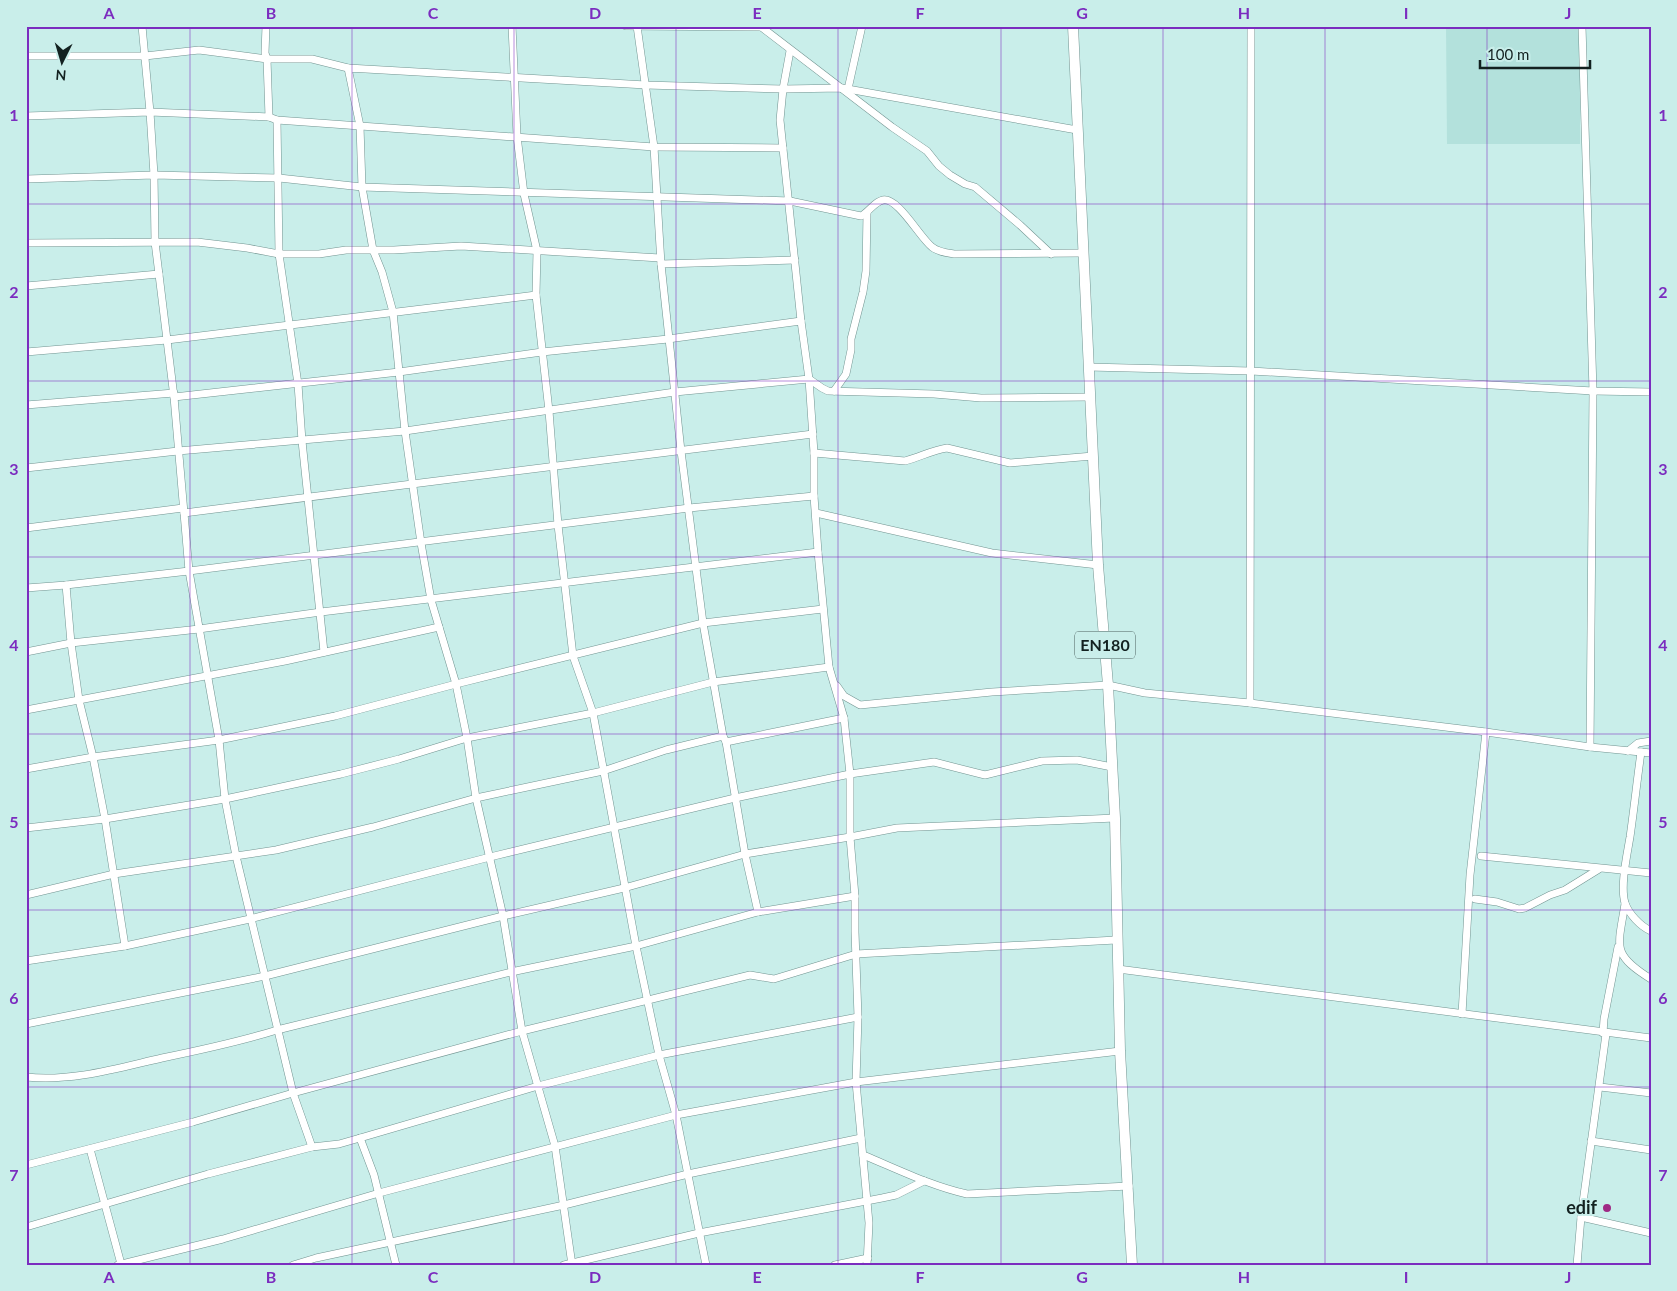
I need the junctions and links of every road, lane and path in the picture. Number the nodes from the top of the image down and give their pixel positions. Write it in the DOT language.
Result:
graph roads {
  1 [pos="142,26"];
  2 [pos="266,26"];
  3 [pos="512,26"];
  4 [pos="626,26"];
  5 [pos="862,26"];
  6 [pos="1073,26"];
  7 [pos="1251,26"];
  8 [pos="1582,26"];
  9 [pos="637,27"];
  10 [pos="760,27"];
  11 [pos="790,51"];
  12 [pos="26,56"];
  13 [pos="145,56"];
  14 [pos="267,59"];
  15 [pos="348,68"];
  16 [pos="515,79"];
  17 [pos="646,85"];
  18 [pos="783,89"];
  19 [pos="845,89"];
  20 [pos="150,112"];
  21 [pos="26,116"];
  22 [pos="269,117"];
  23 [pos="277,120"];
  24 [pos="360,126"];
  25 [pos="1077,130"];
  26 [pos="517,136"];
  27 [pos="654,147"];
  28 [pos="783,148"];
  29 [pos="154,175"];
  30 [pos="279,178"];
  31 [pos="26,179"];
  32 [pos="362,187"];
  33 [pos="524,194"];
  34 [pos="656,197"];
  35 [pos="790,201"];
  36 [pos="867,213"];
  37 [pos="154,242"];
  38 [pos="26,243"];
  39 [pos="373,250"];
  40 [pos="537,251"];
  41 [pos="280,254"];
  42 [pos="1051,254"];
  43 [pos="1083,254"];
  44 [pos="795,260"];
  45 [pos="661,261"];
  46 [pos="159,274"];
  47 [pos="26,286"];
  48 [pos="536,295"];
  49 [pos="393,312"];
  50 [pos="801,321"];
  51 [pos="289,326"];
  52 [pos="668,339"];
  53 [pos="167,340"];
  54 [pos="26,352"];
  55 [pos="542,352"];
  56 [pos="1088,366"];
  57 [pos="1251,371"];
  58 [pos="399,372"];
  59 [pos="809,379"];
  60 [pos="298,384"];
  61 [pos="834,391"];
  62 [pos="1593,391"];
  63 [pos="675,392"];
  64 [pos="1651,392"];
  65 [pos="174,395"];
  66 [pos="1090,397"];
  67 [pos="26,405"];
  68 [pos="549,410"];
  69 [pos="405,431"];
  70 [pos="813,434"];
  71 [pos="302,441"];
  72 [pos="178,451"];
  73 [pos="681,451"];
  74 [pos="814,453"];
  75 [pos="1093,456"];
  76 [pos="553,467"];
  77 [pos="26,468"];
  78 [pos="412,484"];
  79 [pos="814,496"];
  80 [pos="309,498"];
  81 [pos="689,508"];
  82 [pos="184,511"];
  83 [pos="816,513"];
  84 [pos="558,525"];
  85 [pos="26,528"];
  86 [pos="421,543"];
  87 [pos="818,552"];
  88 [pos="313,555"];
  89 [pos="1098,565"];
  90 [pos="697,567"];
  91 [pos="189,571"];
  92 [pos="565,583"];
  93 [pos="66,585"];
  94 [pos="26,588"];
  95 [pos="432,600"];
  96 [pos="824,609"];
  97 [pos="321,612"];
  98 [pos="703,623"];
  99 [pos="439,628"];
  100 [pos="199,629"];
  101 [pos="71,643"];
  102 [pos="26,652"];
  103 [pos="324,652"];
  104 [pos="573,656"];
  105 [pos="829,667"];
  106 [pos="207,675"];
  107 [pos="832,679"];
  108 [pos="713,682"];
  109 [pos="456,684"];
  110 [pos="1108,685"];
  111 [pos="79,700"];
  112 [pos="1250,703"];
  113 [pos="26,710"];
  114 [pos="593,712"];
  115 [pos="844,718"];
  116 [pos="1486,732"];
  117 [pos="467,738"];
  118 [pos="725,739"];
  119 [pos="220,740"];
  120 [pos="1651,741"];
  121 [pos="1590,747"];
  122 [pos="1628,751"];
  123 [pos="1641,752"];
  124 [pos="1651,753"];
  125 [pos="93,758"];
  126 [pos="1112,767"];
  127 [pos="26,769"];
  128 [pos="603,772"];
  129 [pos="850,774"];
  130 [pos="476,798"];
  131 [pos="736,798"];
  132 [pos="225,799"];
  133 [pos="1115,818"];
  134 [pos="105,819"];
  135 [pos="26,828"];
  136 [pos="615,828"];
  137 [pos="850,837"];
  138 [pos="745,854"];
  139 [pos="236,856"];
  140 [pos="1481,856"];
  141 [pos="490,857"];
  142 [pos="1599,869"];
  143 [pos="1625,871"];
  144 [pos="1651,873"];
  145 [pos="114,874"];
  146 [pos="624,888"];
  147 [pos="26,895"];
  148 [pos="855,896"];
  149 [pos="1475,898"];
  150 [pos="1625,904"];
  151 [pos="758,912"];
  152 [pos="502,916"];
  153 [pos="250,919"];
  154 [pos="1651,931"];
  155 [pos="1116,940"];
  156 [pos="1619,944"];
  157 [pos="125,946"];
  158 [pos="636,946"];
  159 [pos="856,954"];
  160 [pos="26,961"];
  161 [pos="1118,969"];
  162 [pos="511,972"];
  163 [pos="265,976"];
  164 [pos="1651,979"];
  165 [pos="649,1001"];
  166 [pos="1462,1014"];
  167 [pos="858,1017"];
  168 [pos="26,1024"];
  169 [pos="277,1030"];
  170 [pos="522,1031"];
  171 [pos="1605,1033"];
  172 [pos="1651,1038"];
  173 [pos="1120,1051"];
  174 [pos="660,1055"];
  175 [pos="26,1077"];
  176 [pos="856,1082"];
  177 [pos="538,1086"];
  178 [pos="1600,1087"];
  179 [pos="293,1093"];
  180 [pos="1651,1093"];
  181 [pos="676,1115"];
  182 [pos="360,1138"];
  183 [pos="861,1138"];
  184 [pos="1592,1141"];
  185 [pos="555,1146"];
  186 [pos="312,1147"];
  187 [pos="90,1149"];
  188 [pos="1651,1150"];
  189 [pos="863,1155"];
  190 [pos="26,1165"];
  191 [pos="688,1174"];
  192 [pos="924,1181"];
  193 [pos="1129,1186"];
  194 [pos="379,1193"];
  195 [pos="867,1201"];
  196 [pos="105,1205"];
  197 [pos="564,1205"];
  198 [pos="1581,1217"];
  199 [pos="26,1227"];
  200 [pos="700,1233"];
  201 [pos="1651,1233"];
  202 [pos="390,1243"];
  203 [pos="868,1262"];
  204 [pos="122,1264"];
  205 [pos="569,1264"];
  206 [pos="294,1265"];
  207 [pos="396,1265"];
  208 [pos="706,1265"];
  209 [pos="835,1265"];
  210 [pos="1132,1265"];
  211 [pos="1577,1265"];
  1 -- 13 [label="street"];
  2 -- 14 [label="street"];
  3 -- 16 [label="street"];
  4 -- 9 [label="street"];
  5 -- 19 [label="street"];
  6 -- 25 [label="main road, EN180"];
  7 -- 57 [label="street"];
  8 -- 62 [label="street"];
  9 -- 10 [label="street"];
  9 -- 17 [label="street"];
  10 -- 11 [label="street"];
  11 -- 18 [label="street"];
  11 -- 19 [label="street"];
  12 -- 13 [label="street"];
  13 -- 14 [label="street"];
  13 -- 20 [label="street"];
  14 -- 15 [label="street"];
  14 -- 22 [label="street"];
  15 -- 16 [label="street"];
  15 -- 24 [label="street"];
  16 -- 17 [label="street"];
  16 -- 26 [label="street"];
  17 -- 18 [label="street"];
  17 -- 27 [label="street"];
  18 -- 19 [label="street"];
  18 -- 28 [label="street"];
  19 -- 25 [label="street"];
  19 -- 42 [label="street"];
  20 -- 21 [label="street"];
  20 -- 22 [label="street"];
  20 -- 29 [label="street"];
  22 -- 23 [label="street"];
  23 -- 24 [label="street"];
  23 -- 30 [label="street"];
  24 -- 26 [label="street"];
  24 -- 32 [label="street"];
  25 -- 43 [label="main road, EN180"];
  26 -- 27 [label="street"];
  26 -- 33 [label="street"];
  27 -- 28 [label="street"];
  27 -- 34 [label="street"];
  28 -- 35 [label="street"];
  29 -- 30 [label="street"];
  29 -- 31 [label="street"];
  29 -- 37 [label="street"];
  30 -- 32 [label="street"];
  30 -- 41 [label="street"];
  32 -- 33 [label="street"];
  32 -- 39 [label="street"];
  33 -- 34 [label="street"];
  33 -- 40 [label="street"];
  34 -- 35 [label="street"];
  34 -- 45 [label="street"];
  35 -- 36 [label="street"];
  35 -- 44 [label="street"];
  36 -- 42 [label="street"];
  36 -- 61 [label="street"];
  37 -- 38 [label="street"];
  37 -- 41 [label="street"];
  37 -- 46 [label="street"];
  39 -- 40 [label="street"];
  39 -- 41 [label="street"];
  39 -- 49 [label="street"];
  40 -- 45 [label="street"];
  40 -- 48 [label="street"];
  41 -- 51 [label="street"];
  42 -- 43 [label="street"];
  43 -- 56 [label="main road, EN180"];
  44 -- 45 [label="street"];
  44 -- 50 [label="street"];
  45 -- 52 [label="street"];
  46 -- 47 [label="street"];
  46 -- 53 [label="street"];
  48 -- 49 [label="street"];
  48 -- 55 [label="street"];
  49 -- 51 [label="street"];
  49 -- 58 [label="street"];
  50 -- 52 [label="street"];
  50 -- 59 [label="street"];
  51 -- 53 [label="street"];
  51 -- 60 [label="street"];
  52 -- 55 [label="street"];
  52 -- 63 [label="street"];
  53 -- 54 [label="street"];
  53 -- 65 [label="street"];
  55 -- 58 [label="street"];
  55 -- 68 [label="street"];
  56 -- 57 [label="street"];
  56 -- 66 [label="main road, EN180"];
  57 -- 62 [label="street"];
  57 -- 112 [label="street"];
  58 -- 60 [label="street"];
  58 -- 69 [label="street"];
  59 -- 61 [label="street"];
  59 -- 63 [label="street"];
  59 -- 70 [label="street"];
  60 -- 65 [label="street"];
  60 -- 71 [label="street"];
  61 -- 66 [label="street"];
  62 -- 64 [label="street"];
  62 -- 121 [label="street"];
  63 -- 68 [label="street"];
  63 -- 73 [label="street"];
  65 -- 67 [label="street"];
  65 -- 72 [label="street"];
  66 -- 75 [label="main road, EN180"];
  68 -- 69 [label="street"];
  68 -- 76 [label="street"];
  69 -- 71 [label="street"];
  69 -- 78 [label="street"];
  70 -- 73 [label="street"];
  70 -- 74 [label="street"];
  71 -- 72 [label="street"];
  71 -- 80 [label="street"];
  72 -- 77 [label="street"];
  72 -- 82 [label="street"];
  73 -- 76 [label="street"];
  73 -- 81 [label="street"];
  74 -- 75 [label="street"];
  74 -- 79 [label="street"];
  75 -- 89 [label="main road, EN180"];
  76 -- 78 [label="street"];
  76 -- 84 [label="street"];
  78 -- 80 [label="street"];
  78 -- 86 [label="street"];
  79 -- 81 [label="street"];
  79 -- 83 [label="street"];
  80 -- 82 [label="street"];
  80 -- 88 [label="street"];
  81 -- 84 [label="street"];
  81 -- 90 [label="street"];
  82 -- 85 [label="street"];
  82 -- 91 [label="street"];
  83 -- 87 [label="street"];
  83 -- 89 [label="street"];
  84 -- 86 [label="street"];
  84 -- 92 [label="street"];
  86 -- 88 [label="street"];
  86 -- 95 [label="street"];
  87 -- 90 [label="street"];
  87 -- 96 [label="street"];
  88 -- 91 [label="street"];
  88 -- 97 [label="street"];
  89 -- 110 [label="main road, EN180"];
  90 -- 92 [label="street"];
  90 -- 98 [label="street"];
  91 -- 93 [label="street"];
  91 -- 100 [label="street"];
  92 -- 95 [label="street"];
  92 -- 104 [label="street"];
  93 -- 94 [label="street"];
  93 -- 101 [label="street"];
  95 -- 97 [label="street"];
  95 -- 99 [label="street"];
  96 -- 98 [label="street"];
  96 -- 105 [label="street"];
  97 -- 100 [label="street"];
  97 -- 103 [label="street"];
  98 -- 104 [label="street"];
  98 -- 108 [label="street"];
  99 -- 103 [label="street"];
  99 -- 109 [label="street"];
  100 -- 101 [label="street"];
  100 -- 106 [label="street"];
  101 -- 102 [label="street"];
  101 -- 111 [label="street"];
  103 -- 106 [label="street"];
  104 -- 109 [label="street"];
  104 -- 114 [label="street"];
  105 -- 107 [label="street"];
  105 -- 108 [label="street"];
  106 -- 111 [label="street"];
  106 -- 119 [label="street"];
  107 -- 110 [label="street"];
  107 -- 115 [label="street"];
  108 -- 114 [label="street"];
  108 -- 118 [label="street"];
  109 -- 117 [label="street"];
  109 -- 119 [label="street"];
  110 -- 112 [label="street"];
  110 -- 126 [label="main road, EN180"];
  111 -- 113 [label="street"];
  111 -- 125 [label="street"];
  112 -- 116 [label="street"];
  114 -- 117 [label="street"];
  114 -- 128 [label="street"];
  115 -- 118 [label="street"];
  115 -- 129 [label="street"];
  116 -- 121 [label="street"];
  116 -- 166 [label="street"];
  117 -- 130 [label="street"];
  117 -- 132 [label="street"];
  118 -- 128 [label="street"];
  118 -- 131 [label="street"];
  119 -- 125 [label="street"];
  119 -- 132 [label="street"];
  120 -- 122 [label="street"];
  121 -- 122 [label="street"];
  122 -- 123 [label="street"];
  123 -- 124 [label="street"];
  123 -- 143 [label="street"];
  125 -- 127 [label="street"];
  125 -- 134 [label="street"];
  126 -- 129 [label="street"];
  126 -- 133 [label="main road, EN180"];
  128 -- 130 [label="street"];
  128 -- 136 [label="street"];
  129 -- 131 [label="street"];
  129 -- 137 [label="street"];
  130 -- 139 [label="street"];
  130 -- 141 [label="street"];
  131 -- 136 [label="street"];
  131 -- 138 [label="street"];
  132 -- 134 [label="street"];
  132 -- 139 [label="street"];
  133 -- 137 [label="street"];
  133 -- 155 [label="main road, EN180"];
  134 -- 135 [label="street"];
  134 -- 145 [label="street"];
  136 -- 141 [label="street"];
  136 -- 146 [label="street"];
  137 -- 138 [label="street"];
  137 -- 148 [label="street"];
  138 -- 146 [label="street"];
  138 -- 151 [label="street"];
  139 -- 145 [label="street"];
  139 -- 153 [label="street"];
  140 -- 142 [label="street"];
  141 -- 152 [label="street"];
  141 -- 153 [label="street"];
  142 -- 143 [label="street"];
  142 -- 149 [label="street"];
  143 -- 144 [label="street"];
  143 -- 150 [label="street"];
  145 -- 147 [label="street"];
  145 -- 157 [label="street"];
  146 -- 152 [label="street"];
  146 -- 158 [label="street"];
  148 -- 151 [label="street"];
  148 -- 159 [label="street"];
  150 -- 154 [label="street"];
  150 -- 156 [label="street"];
  151 -- 158 [label="street"];
  152 -- 162 [label="street"];
  152 -- 163 [label="street"];
  153 -- 157 [label="street"];
  153 -- 163 [label="street"];
  155 -- 159 [label="street"];
  155 -- 161 [label="main road, EN180"];
  156 -- 164 [label="street"];
  156 -- 171 [label="street"];
  157 -- 160 [label="street"];
  158 -- 162 [label="street"];
  158 -- 165 [label="street"];
  159 -- 165 [label="street"];
  159 -- 167 [label="street"];
  161 -- 166 [label="street"];
  161 -- 173 [label="main road, EN180"];
  162 -- 169 [label="street"];
  162 -- 170 [label="street"];
  163 -- 168 [label="street"];
  163 -- 169 [label="street"];
  165 -- 170 [label="street"];
  165 -- 174 [label="street"];
  166 -- 171 [label="street"];
  167 -- 174 [label="street"];
  167 -- 176 [label="street"];
  169 -- 175 [label="street"];
  169 -- 179 [label="street"];
  170 -- 177 [label="street"];
  170 -- 179 [label="street"];
  171 -- 172 [label="street"];
  171 -- 178 [label="street"];
  173 -- 176 [label="street"];
  173 -- 193 [label="main road, EN180"];
  174 -- 177 [label="street"];
  174 -- 181 [label="street"];
  176 -- 181 [label="street"];
  176 -- 183 [label="street"];
  177 -- 182 [label="street"];
  177 -- 185 [label="street"];
  178 -- 180 [label="street"];
  178 -- 184 [label="street"];
  179 -- 186 [label="street"];
  179 -- 187 [label="street"];
  181 -- 185 [label="street"];
  181 -- 191 [label="street"];
  182 -- 186 [label="street"];
  182 -- 194 [label="street"];
  183 -- 189 [label="street"];
  183 -- 191 [label="street"];
  184 -- 188 [label="street"];
  184 -- 198 [label="street"];
  185 -- 194 [label="street"];
  185 -- 197 [label="street"];
  186 -- 196 [label="street"];
  187 -- 190 [label="street"];
  187 -- 196 [label="street"];
  189 -- 192 [label="street"];
  189 -- 195 [label="street"];
  191 -- 197 [label="street"];
  191 -- 200 [label="street"];
  192 -- 193 [label="street"];
  192 -- 195 [label="street"];
  193 -- 210 [label="main road, EN180"];
  194 -- 202 [label="street"];
  194 -- 204 [label="street"];
  195 -- 200 [label="street"];
  195 -- 203 [label="street"];
  196 -- 199 [label="street"];
  196 -- 204 [label="street"];
  197 -- 202 [label="street"];
  197 -- 205 [label="street"];
  198 -- 201 [label="street"];
  198 -- 211 [label="street"];
  200 -- 205 [label="street"];
  200 -- 208 [label="street"];
  202 -- 206 [label="street"];
  202 -- 207 [label="street"];
  203 -- 209 [label="street"];
}
